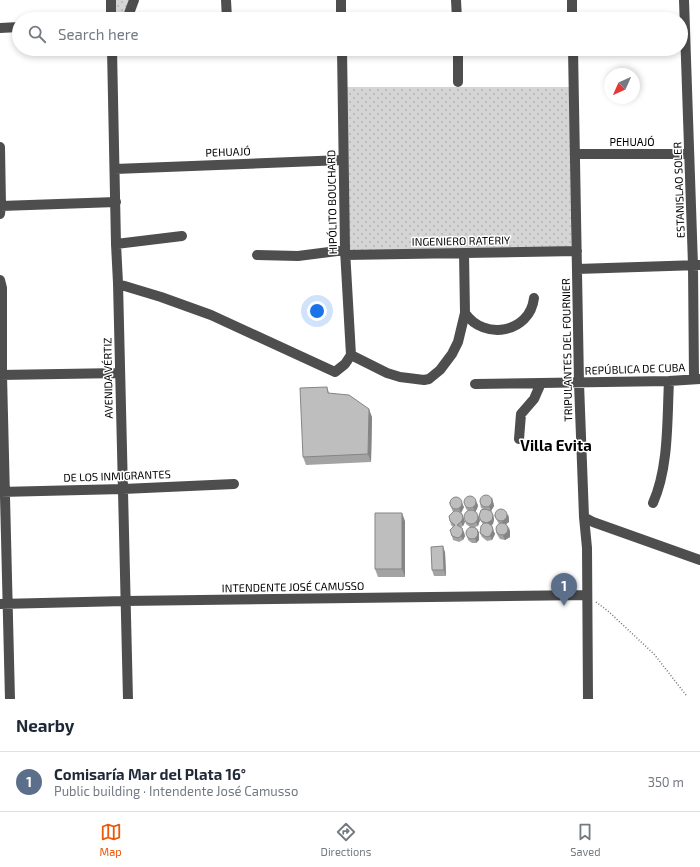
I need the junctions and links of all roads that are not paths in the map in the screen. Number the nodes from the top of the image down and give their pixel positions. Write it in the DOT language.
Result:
graph roads {
  1 [pos="111,0"];
  2 [pos="134,0"];
  3 [pos="226,0"];
  4 [pos="341,0"];
  5 [pos="456,0"];
  6 [pos="572,0"];
  7 [pos="684,0"];
  8 [pos="111,12"];
  9 [pos="130,12"];
  10 [pos="227,12"];
  11 [pos="341,12"];
  12 [pos="457,12"];
  13 [pos="572,12"];
  14 [pos="684,12"];
  15 [pos="12,27"];
  16 [pos="0,28"];
  17 [pos="113,56"];
  18 [pos="342,56"];
  19 [pos="458,56"];
  20 [pos="573,56"];
  21 [pos="685,56"];
  22 [pos="458,82"];
  23 [pos="0,147"];
  24 [pos="575,154"];
  25 [pos="690,154"];
  26 [pos="343,160"];
  27 [pos="114,169"];
  28 [pos="116,202"];
  29 [pos="1,210"];
  30 [pos="182,236"];
  31 [pos="116,244"];
  32 [pos="345,252"];
  33 [pos="577,252"];
  34 [pos="464,253"];
  35 [pos="257,254"];
  36 [pos="697,265"];
  37 [pos="577,269"];
  38 [pos="0,280"];
  39 [pos="118,284"];
  40 [pos="534,298"];
  41 [pos="465,313"];
  42 [pos="351,355"];
  43 [pos="120,373"];
  44 [pos="1,375"];
  45 [pos="697,379"];
  46 [pos="669,381"];
  47 [pos="579,383"];
  48 [pos="475,384"];
  49 [pos="541,384"];
  50 [pos="519,440"];
  51 [pos="234,484"];
  52 [pos="123,489"];
  53 [pos="3,492"];
  54 [pos="653,503"];
  55 [pos="584,517"];
  56 [pos="700,560"];
  57 [pos="586,595"];
  58 [pos="125,601"];
  59 [pos="4,604"];
  60 [pos="10,699"];
  61 [pos="128,699"];
  62 [pos="588,699"];
  1 -- 8 [label="street"];
  2 -- 9 [label="street"];
  3 -- 10 [label="street"];
  4 -- 11 [label="street"];
  5 -- 12 [label="street"];
  6 -- 13 [label="street"];
  7 -- 14 [label="street, ESTANISLAO SOLER"];
  15 -- 16 [label="street"];
  17 -- 27 [label="street, AVENIDA VÉRTIZ"];
  18 -- 26 [label="street, HIPÓLITO BOUCHARD"];
  19 -- 22 [label="street"];
  20 -- 24 [label="street, TRIPULANTES DEL FOURNIER"];
  21 -- 25 [label="street, ESTANISLAO SOLER"];
  23 -- 29 [label="street"];
  24 -- 25 [label="street, PEHUAJÓ"];
  24 -- 33 [label="street, TRIPULANTES DEL FOURNIER"];
  25 -- 36 [label="street, ESTANISLAO SOLER"];
  26 -- 27 [label="street, PEHUAJÓ"];
  26 -- 32 [label="street, HIPÓLITO BOUCHARD"];
  27 -- 28 [label="street, AVENIDA VÉRTIZ"];
  28 -- 29 [label="street"];
  28 -- 31 [label="street, AVENIDA VÉRTIZ"];
  30 -- 31 [label="street"];
  31 -- 39 [label="street, AVENIDA VÉRTIZ"];
  32 -- 34 [label="street, INGENIERO RATERIY"];
  32 -- 35 [label="street, INGENIERO RATERIY"];
  32 -- 42 [label="street, HIPÓLITO BOUCHARD"];
  33 -- 34 [label="street, INGENIERO RATERIY"];
  33 -- 37 [label="street, TRIPULANTES DEL FOURNIER"];
  34 -- 41 [label="street"];
  36 -- 37 [label="street"];
  36 -- 45 [label="street, ESTANISLAO SOLER"];
  37 -- 47 [label="street, TRIPULANTES DEL FOURNIER"];
  38 -- 44 [label="street"];
  39 -- 42 [label="street"];
  39 -- 43 [label="street, AVENIDA VÉRTIZ"];
  40 -- 41 [label="street"];
  41 -- 42 [label="street"];
  43 -- 44 [label="street"];
  43 -- 52 [label="street, AVENIDA VÉRTIZ"];
  44 -- 53 [label="street"];
  45 -- 46 [label="street, REPÚBLICA DE CUBA"];
  46 -- 47 [label="street, REPÚBLICA DE CUBA"];
  46 -- 54 [label="street"];
  47 -- 49 [label="street, REPÚBLICA DE CUBA"];
  47 -- 55 [label="street, TRIPULANTES DEL FOURNIER"];
  48 -- 49 [label="street, REPÚBLICA DE CUBA"];
  49 -- 50 [label="street"];
  51 -- 52 [label="street, DE LOS INMIGRANTES"];
  52 -- 53 [label="street, DE LOS INMIGRANTES"];
  52 -- 58 [label="street, AVENIDA VÉRTIZ"];
  53 -- 59 [label="street"];
  55 -- 56 [label="street"];
  55 -- 57 [label="street, TRIPULANTES DEL FOURNIER"];
  57 -- 58 [label="street, INTENDENTE JOSÉ CAMUSSO"];
  57 -- 62 [label="street, TRIPULANTES DEL FOURNIER"];
  58 -- 59 [label="street, INTENDENTE JOSÉ CAMUSSO"];
  58 -- 61 [label="street, AVENIDA VÉRTIZ"];
  59 -- 60 [label="street"];
}
